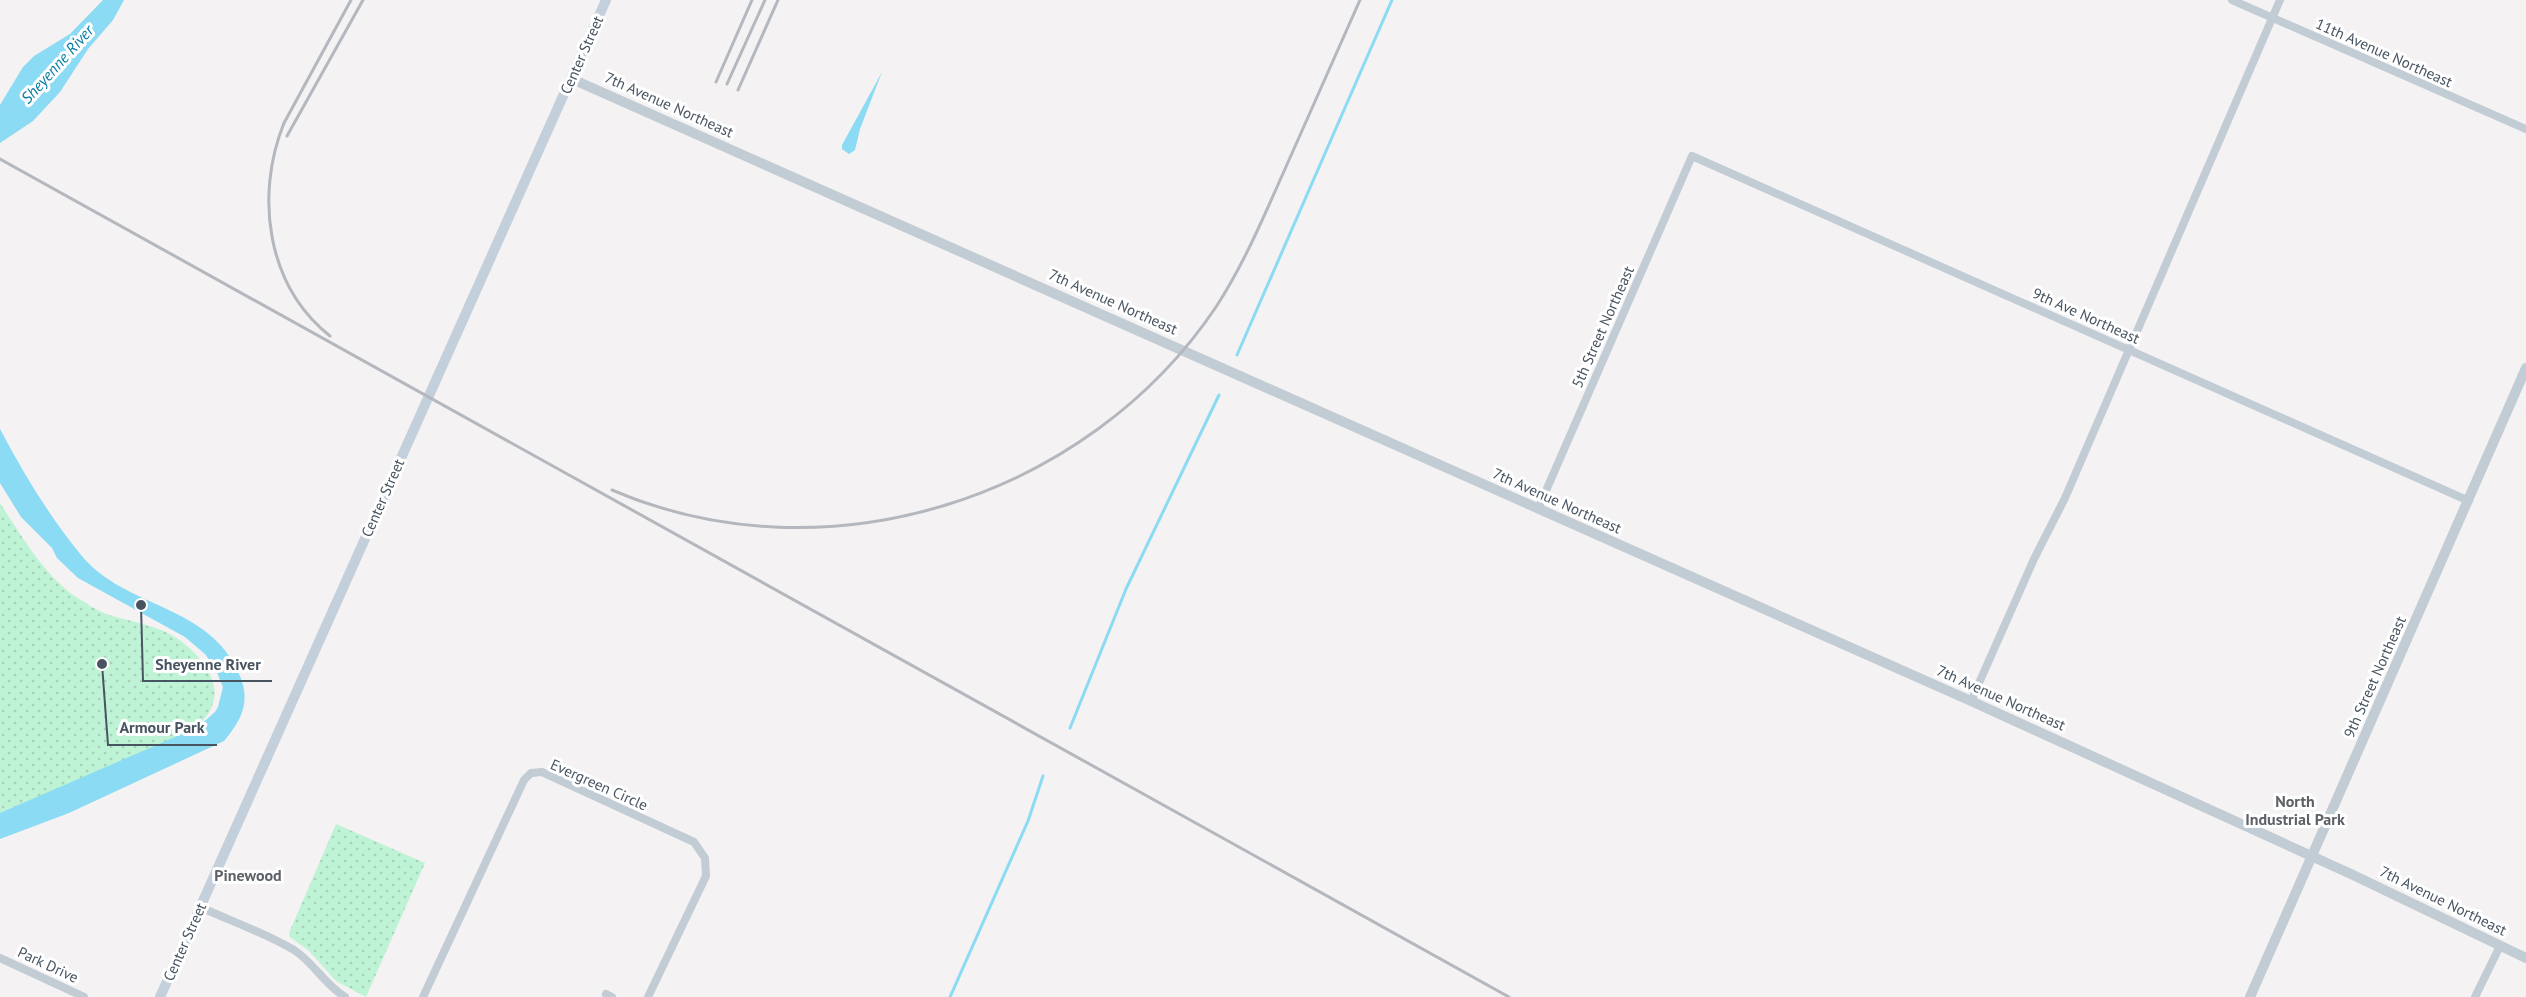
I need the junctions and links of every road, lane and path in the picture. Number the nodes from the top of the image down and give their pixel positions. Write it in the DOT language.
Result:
graph roads {
  1 [pos="606,0"];
  2 [pos="2232,0"];
  3 [pos="2280,0"];
  4 [pos="2272,19"];
  5 [pos="572,79"];
  6 [pos="2526,129"];
  7 [pos="1692,156"];
  8 [pos="2128,350"];
  9 [pos="2526,369"];
  10 [pos="2469,501"];
  11 [pos="1538,509"];
  12 [pos="1971,701"];
  13 [pos="2313,856"];
  14 [pos="200,908"];
  15 [pos="2500,946"];
  16 [pos="0,958"];
  17 [pos="2526,958"];
  18 [pos="84,997"];
  19 [pos="160,997"];
  20 [pos="345,997"];
  21 [pos="423,997"];
  22 [pos="648,997"];
  23 [pos="2250,997"];
  24 [pos="2475,997"];
  1 -- 5 [label="main road, Center Street"];
  2 -- 4 [label="street, 11th Avenue Northeast"];
  3 -- 4 [label="street"];
  4 -- 6 [label="street, 11th Avenue Northeast"];
  4 -- 8 [label="street"];
  5 -- 11 [label="street, 7th Avenue Northeast"];
  5 -- 14 [label="main road, Center Street"];
  7 -- 8 [label="street, 9th Ave Northeast"];
  7 -- 11 [label="street, 5th Street Northeast"];
  8 -- 10 [label="street, 9th Ave Northeast"];
  8 -- 12 [label="street"];
  9 -- 10 [label="street, 9th Street Northeast"];
  10 -- 13 [label="street, 9th Street Northeast"];
  11 -- 12 [label="street, 7th Avenue Northeast"];
  12 -- 13 [label="street, 7th Avenue Northeast"];
  13 -- 15 [label="street, 7th Avenue Northeast"];
  13 -- 23 [label="street, 9th Street Northeast"];
  14 -- 19 [label="main road, Center Street"];
  14 -- 20 [label="street"];
  15 -- 17 [label="street, 7th Avenue Northeast"];
  15 -- 24 [label="street"];
  16 -- 18 [label="street, Park Drive"];
  21 -- 22 [label="street, Evergreen Circle"];
}
